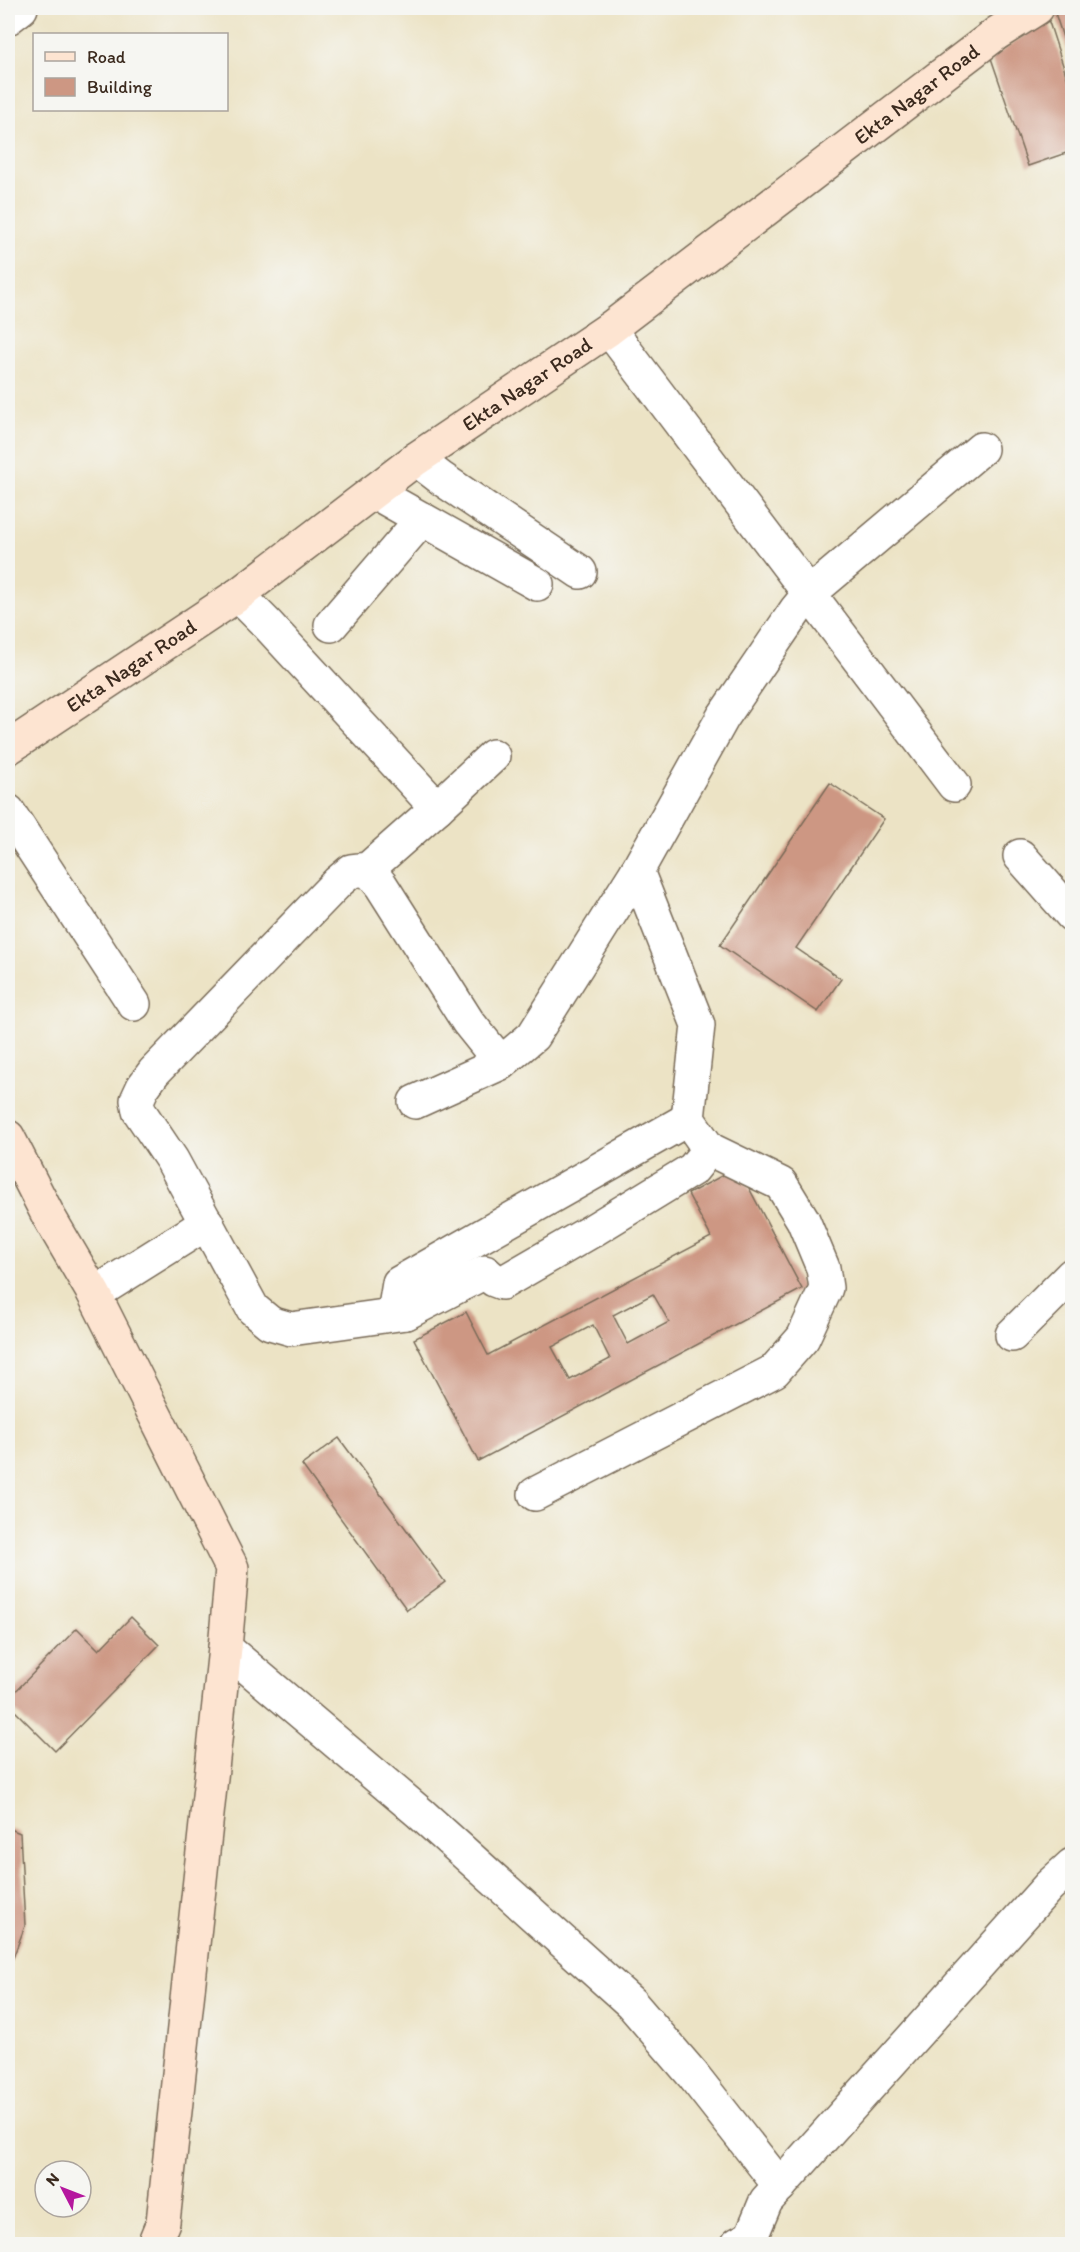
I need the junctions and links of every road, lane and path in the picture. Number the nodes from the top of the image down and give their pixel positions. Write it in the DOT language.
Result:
graph roads {
  1 [pos="21,8"];
  2 [pos="1038,8"];
  3 [pos="8,18"];
  4 [pos="609,329"];
  5 [pos="981,449"];
  6 [pos="416,459"];
  7 [pos="374,492"];
  8 [pos="422,519"];
  9 [pos="580,572"];
  10 [pos="537,584"];
  11 [pos="810,593"];
  12 [pos="238,595"];
  13 [pos="330,625"];
  14 [pos="8,748"];
  15 [pos="493,756"];
  16 [pos="954,786"];
  17 [pos="437,808"];
  18 [pos="8,810"];
  19 [pos="1020,856"];
  20 [pos="368,869"];
  21 [pos="637,871"];
  22 [pos="1072,915"];
  23 [pos="134,1004"];
  24 [pos="501,1064"];
  25 [pos="416,1102"];
  26 [pos="688,1119"];
  27 [pos="8,1137"];
  28 [pos="709,1149"];
  29 [pos="207,1223"];
  30 [pos="1072,1275"];
  31 [pos="94,1294"];
  32 [pos="406,1313"];
  33 [pos="1012,1335"];
  34 [pos="535,1494"];
  35 [pos="225,1648"];
  36 [pos="1072,1865"];
  37 [pos="780,2186"];
  38 [pos="154,2244"];
  39 [pos="738,2244"];
  1 -- 3 [label="street"];
  2 -- 4 [label="street, Ekta Nagar Road"];
  4 -- 6 [label="street, Ekta Nagar Road"];
  4 -- 11 [label="street"];
  5 -- 11 [label="street"];
  6 -- 7 [label="street, Ekta Nagar Road"];
  6 -- 9 [label="street"];
  7 -- 8 [label="street"];
  7 -- 12 [label="street, Ekta Nagar Road"];
  8 -- 10 [label="street"];
  8 -- 13 [label="street"];
  11 -- 16 [label="street"];
  11 -- 21 [label="street"];
  12 -- 14 [label="street, Ekta Nagar Road"];
  12 -- 17 [label="street"];
  15 -- 17 [label="street"];
  17 -- 20 [label="street"];
  18 -- 23 [label="street"];
  19 -- 22 [label="street"];
  20 -- 24 [label="street"];
  20 -- 29 [label="street"];
  21 -- 24 [label="street"];
  21 -- 26 [label="street"];
  24 -- 25 [label="street"];
  26 -- 28 [label="street"];
  26 -- 32 [label="street"];
  27 -- 31 [label="street"];
  28 -- 32 [label="street"];
  28 -- 34 [label="street"];
  29 -- 31 [label="street"];
  29 -- 32 [label="street"];
  30 -- 33 [label="street"];
  31 -- 35 [label="street"];
  35 -- 37 [label="street"];
  35 -- 38 [label="street"];
  36 -- 37 [label="street"];
  37 -- 39 [label="street"];
}
